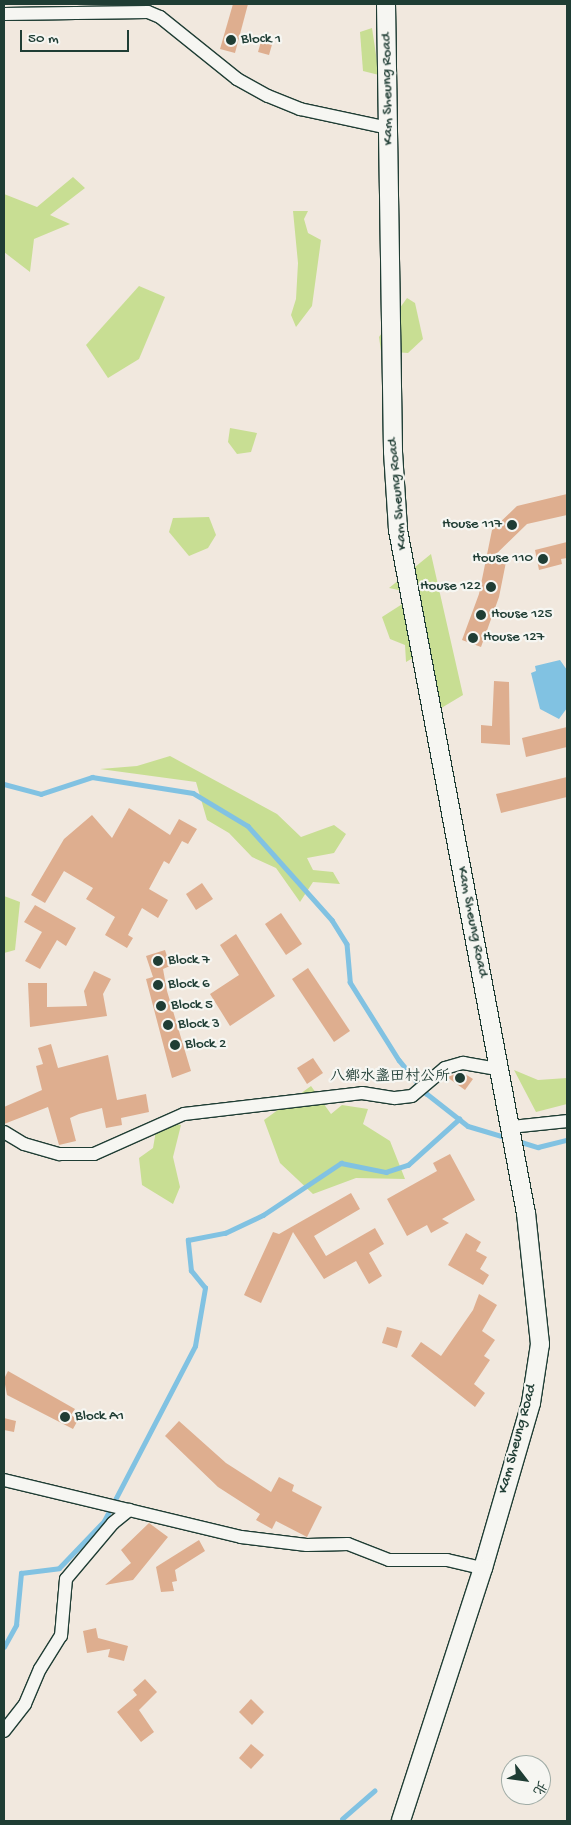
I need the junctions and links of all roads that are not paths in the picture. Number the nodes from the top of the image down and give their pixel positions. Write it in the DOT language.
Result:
graph roads {
  1 [pos="386,4"];
  2 [pos="4,14"];
  3 [pos="389,128"];
  4 [pos="501,1070"];
  5 [pos="567,1121"];
  6 [pos="511,1130"];
  7 [pos="4,1132"];
  8 [pos="4,1480"];
  9 [pos="125,1509"];
  10 [pos="483,1568"];
  11 [pos="4,1731"];
  12 [pos="400,1821"];
  1 -- 3 [label="main road, Kam Sheung Road"];
  2 -- 3 [label="street"];
  3 -- 4 [label="main road, Kam Sheung Road"];
  4 -- 6 [label="main road, Kam Sheung Road"];
  4 -- 7 [label="street"];
  5 -- 6 [label="street"];
  6 -- 10 [label="main road, Kam Sheung Road"];
  8 -- 9 [label="street"];
  9 -- 10 [label="street"];
  9 -- 11 [label="street"];
  10 -- 12 [label="main road, Kam Sheung Road"];
}
